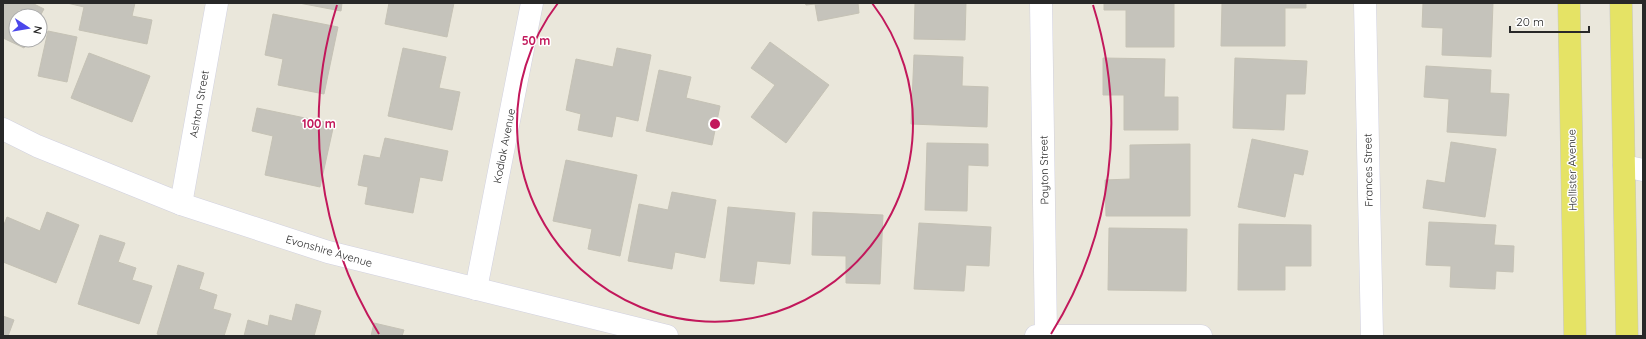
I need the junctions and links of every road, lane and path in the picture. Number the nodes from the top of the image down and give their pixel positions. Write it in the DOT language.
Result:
graph roads {
  1 [pos="217,3"];
  2 [pos="532,3"];
  3 [pos="1041,3"];
  4 [pos="1365,3"];
  5 [pos="1569,3"];
  6 [pos="1622,3"];
  7 [pos="3,129"];
  8 [pos="1633,168"];
  9 [pos="181,204"];
  10 [pos="476,289"];
  11 [pos="667,336"];
  12 [pos="1036,336"];
  13 [pos="1046,336"];
  14 [pos="1201,336"];
  15 [pos="1372,336"];
  16 [pos="1575,336"];
  17 [pos="1627,336"];
  1 -- 9 [label="street, Ashton Street"];
  2 -- 10 [label="street, Kodiak Avenue"];
  3 -- 13 [label="street, Payton Street"];
  4 -- 15 [label="street, Frances Street"];
  5 -- 16 [label="main road, Hollister Avenue"];
  6 -- 8 [label="main road"];
  7 -- 9 [label="street, Evonshire Avenue"];
  8 -- 17 [label="main road"];
  9 -- 10 [label="street, Evonshire Avenue"];
  10 -- 11 [label="street, Evonshire Avenue"];
  12 -- 13 [label="street"];
  13 -- 14 [label="street"];
}
